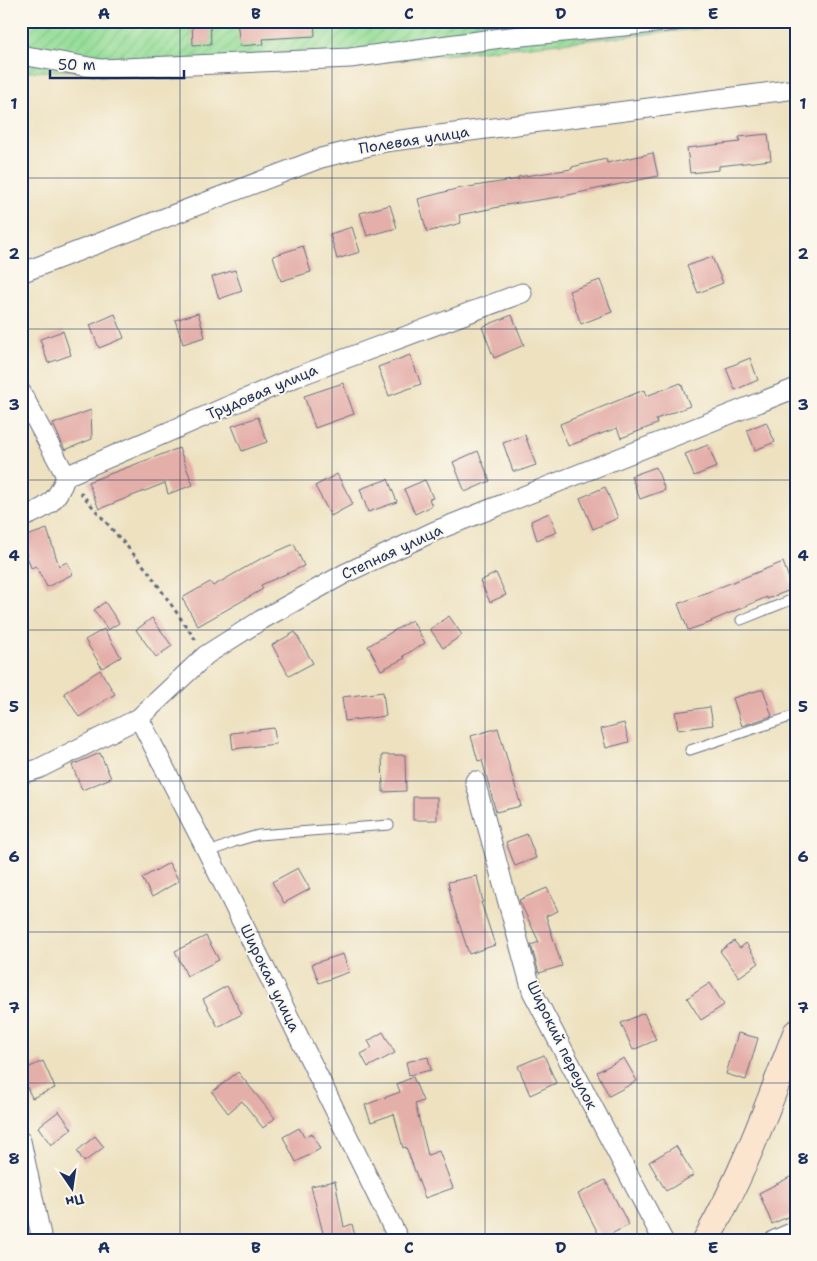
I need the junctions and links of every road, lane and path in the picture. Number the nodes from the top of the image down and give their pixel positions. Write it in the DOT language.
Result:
graph roads {
  1 [pos="675,21"];
  2 [pos="21,55"];
  3 [pos="796,89"];
  4 [pos="21,273"];
  5 [pos="522,293"];
  6 [pos="796,388"];
  7 [pos="21,392"];
  8 [pos="66,476"];
  9 [pos="21,518"];
  10 [pos="796,598"];
  11 [pos="741,620"];
  12 [pos="206,655"];
  13 [pos="796,715"];
  14 [pos="139,718"];
  15 [pos="690,750"];
  16 [pos="21,774"];
  17 [pos="475,781"];
  18 [pos="389,825"];
  19 [pos="208,853"];
  20 [pos="796,1033"];
  21 [pos="21,1142"];
  22 [pos="796,1231"];
  23 [pos="42,1240"];
  24 [pos="399,1240"];
  25 [pos="663,1240"];
  26 [pos="706,1240"];
  27 [pos="774,1240"];
  1 -- 2 [label="street"];
  3 -- 4 [label="street, Полевая улица"];
  5 -- 8 [label="street, Трудовая улица"];
  6 -- 12 [label="street, Степная улица"];
  7 -- 8 [label="street"];
  8 -- 9 [label="street"];
  8 -- 12 [label="path"];
  10 -- 11 [label="lane"];
  12 -- 14 [label="street, Степная улица"];
  13 -- 15 [label="lane"];
  14 -- 16 [label="street, Степная улица"];
  14 -- 19 [label="street, Широкая улица"];
  17 -- 25 [label="street, Широкий переулок"];
  18 -- 19 [label="lane"];
  19 -- 24 [label="street, Широкая улица"];
  20 -- 26 [label="main road"];
  21 -- 23 [label="street"];
  22 -- 27 [label="street"];
}
